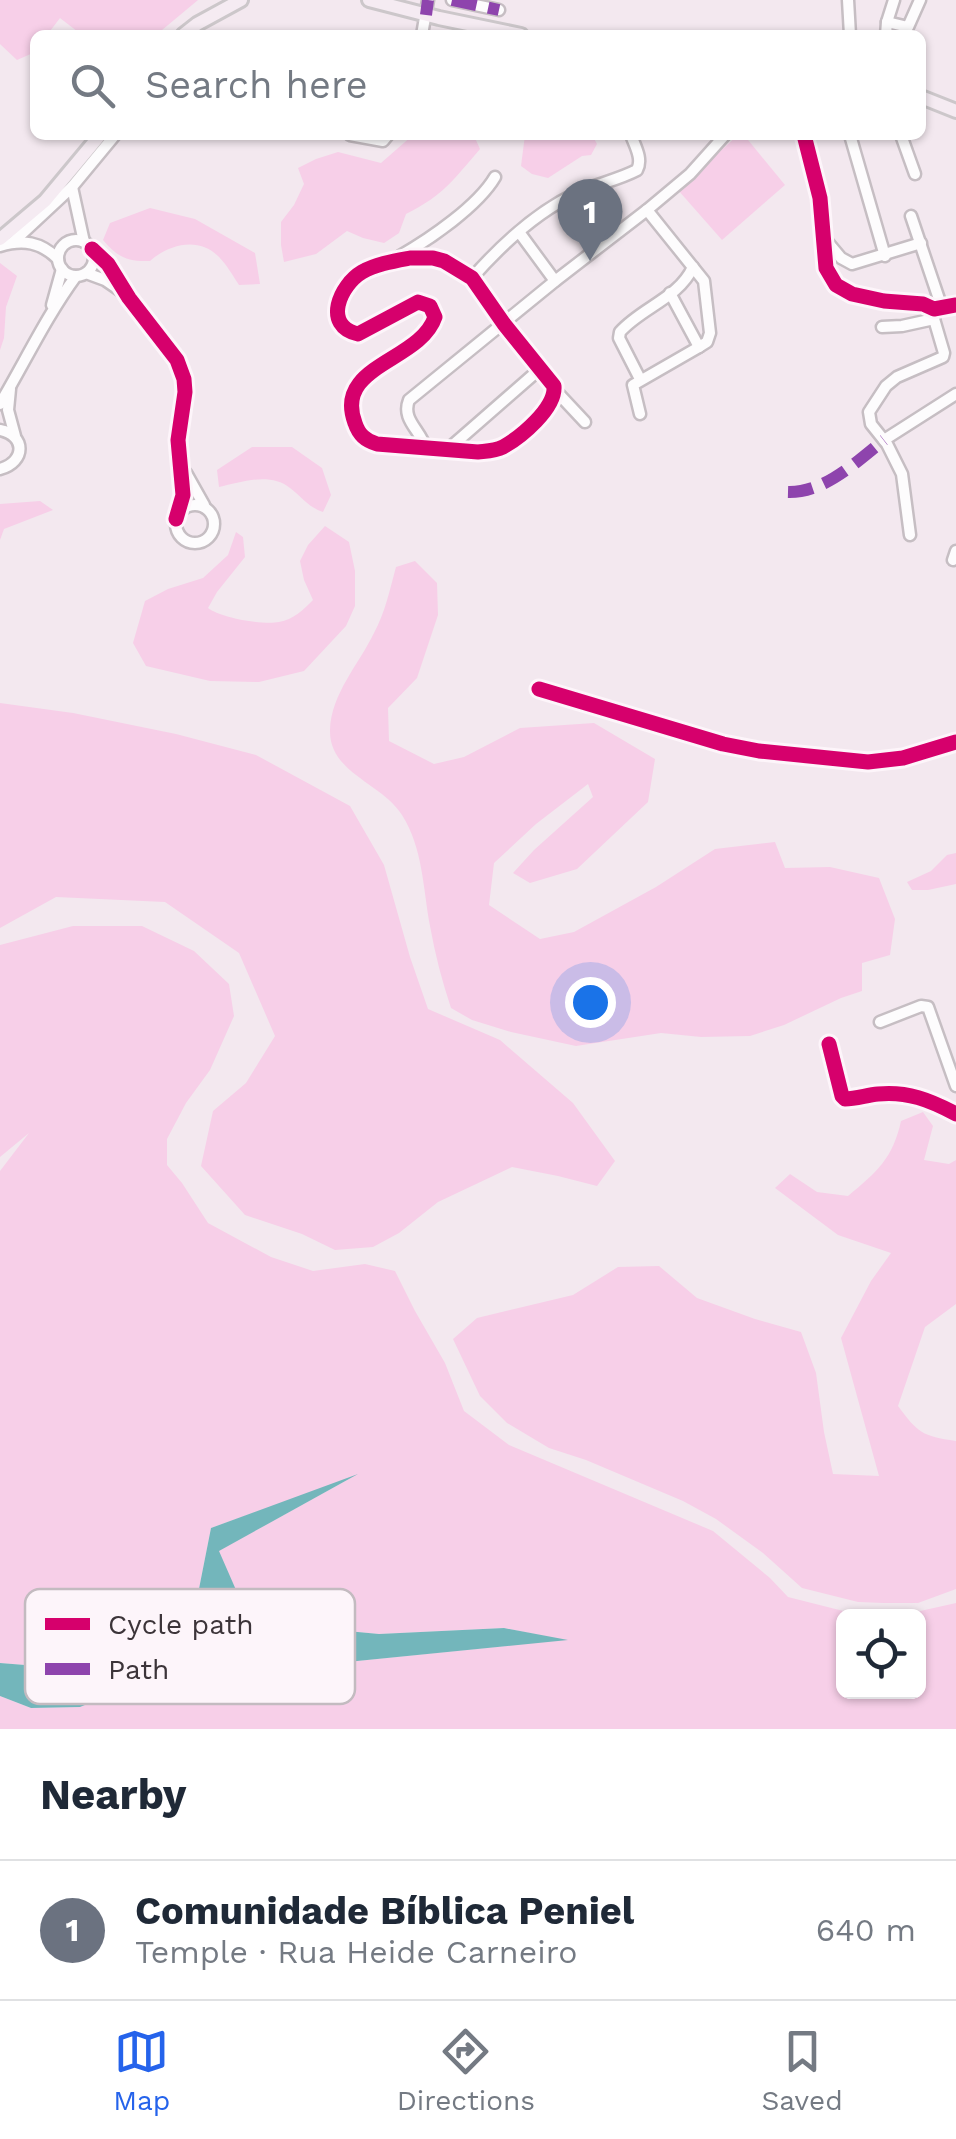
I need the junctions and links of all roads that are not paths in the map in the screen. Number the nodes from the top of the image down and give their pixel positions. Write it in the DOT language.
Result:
graph roads {
  1 [pos="241,0"];
  2 [pos="369,0"];
  3 [pos="428,0"];
  4 [pos="452,0"];
  5 [pos="848,0"];
  6 [pos="894,0"];
  7 [pos="920,0"];
  8 [pos="499,10"];
  9 [pos="426,15"];
  10 [pos="887,22"];
  11 [pos="189,30"];
  12 [pos="423,30"];
  13 [pos="497,30"];
  14 [pos="850,30"];
  15 [pos="886,30"];
  16 [pos="926,99"];
  17 [pos="956,110"];
  18 [pos="96,140"];
  19 [pos="111,140"];
  20 [pos="632,140"];
  21 [pos="721,140"];
  22 [pos="805,140"];
  23 [pos="851,140"];
  24 [pos="903,140"];
  25 [pos="914,174"];
  26 [pos="495,177"];
  27 [pos="72,187"];
  28 [pos="647,210"];
  29 [pos="911,216"];
  30 [pos="518,232"];
  31 [pos="824,238"];
  32 [pos="4,242"];
  33 [pos="922,243"];
  34 [pos="88,246"];
  35 [pos="884,256"];
  36 [pos="391,262"];
  37 [pos="60,264"];
  38 [pos="693,267"];
  39 [pos="81,274"];
  40 [pos="472,278"];
  41 [pos="555,281"];
  42 [pos="670,294"];
  43 [pos="129,298"];
  44 [pos="944,309"];
  45 [pos="50,311"];
  46 [pos="504,324"];
  47 [pos="882,327"];
  48 [pos="699,348"];
  49 [pos="541,368"];
  50 [pos="640,379"];
  51 [pos="10,388"];
  52 [pos="555,390"];
  53 [pos="956,394"];
  54 [pos="0,404"];
  55 [pos="640,414"];
  56 [pos="585,422"];
  57 [pos="0,430"];
  58 [pos="16,437"];
  59 [pos="884,440"];
  60 [pos="426,449"];
  61 [pos="446,451"];
  62 [pos="180,458"];
  63 [pos="0,468"];
  64 [pos="207,509"];
  65 [pos="176,518"];
  66 [pos="910,535"];
  67 [pos="539,689"];
  68 [pos="956,742"];
  69 [pos="880,1022"];
  70 [pos="829,1044"];
  71 [pos="956,1086"];
  72 [pos="956,1114"];
  1 -- 11 [label="main road"];
  2 -- 9 [label="main road"];
  3 -- 9 [label="street"];
  4 -- 8 [label="street"];
  5 -- 14 [label="street"];
  6 -- 10 [label="street"];
  7 -- 10 [label="street"];
  9 -- 12 [label="street"];
  9 -- 13 [label="main road"];
  10 -- 15 [label="street"];
  16 -- 17 [label="main road"];
  18 -- 32 [label="main road"];
  19 -- 27 [label="street"];
  20 -- 30 [label="street"];
  21 -- 28 [label="street"];
  22 -- 31 [label="street"];
  23 -- 35 [label="street"];
  24 -- 25 [label="street"];
  26 -- 36 [label="street"];
  27 -- 32 [label="street"];
  27 -- 34 [label="street"];
  28 -- 38 [label="street"];
  28 -- 41 [label="street"];
  29 -- 33 [label="street"];
  30 -- 40 [label="street"];
  30 -- 41 [label="street"];
  31 -- 35 [label="street"];
  31 -- 44 [label="street"];
  32 -- 37 [label="street"];
  33 -- 35 [label="street"];
  33 -- 44 [label="street"];
  34 -- 37 [label="street"];
  34 -- 39 [label="street"];
  34 -- 43 [label="street"];
  36 -- 40 [label="street"];
  36 -- 60 [label="street"];
  37 -- 39 [label="street"];
  37 -- 45 [label="street"];
  38 -- 42 [label="street"];
  38 -- 48 [label="street"];
  39 -- 43 [label="street"];
  39 -- 45 [label="street"];
  40 -- 46 [label="street"];
  41 -- 46 [label="street"];
  42 -- 48 [label="street"];
  42 -- 50 [label="street"];
  43 -- 62 [label="street"];
  44 -- 47 [label="street"];
  44 -- 59 [label="street"];
  45 -- 51 [label="street"];
  46 -- 49 [label="street"];
  46 -- 60 [label="street"];
  48 -- 50 [label="street"];
  49 -- 52 [label="street"];
  49 -- 61 [label="street"];
  50 -- 55 [label="street"];
  51 -- 54 [label="street"];
  51 -- 58 [label="street"];
  52 -- 56 [label="street"];
  52 -- 61 [label="street"];
  53 -- 59 [label="street"];
  57 -- 58 [label="street"];
  58 -- 63 [label="street"];
  59 -- 66 [label="street"];
  60 -- 61 [label="street"];
  62 -- 64 [label="street"];
  62 -- 65 [label="street"];
  64 -- 65 [label="street"];
  64 -- 65 [label="street"];
  67 -- 68 [label="street"];
  69 -- 71 [label="street"];
  70 -- 72 [label="street"];
}
